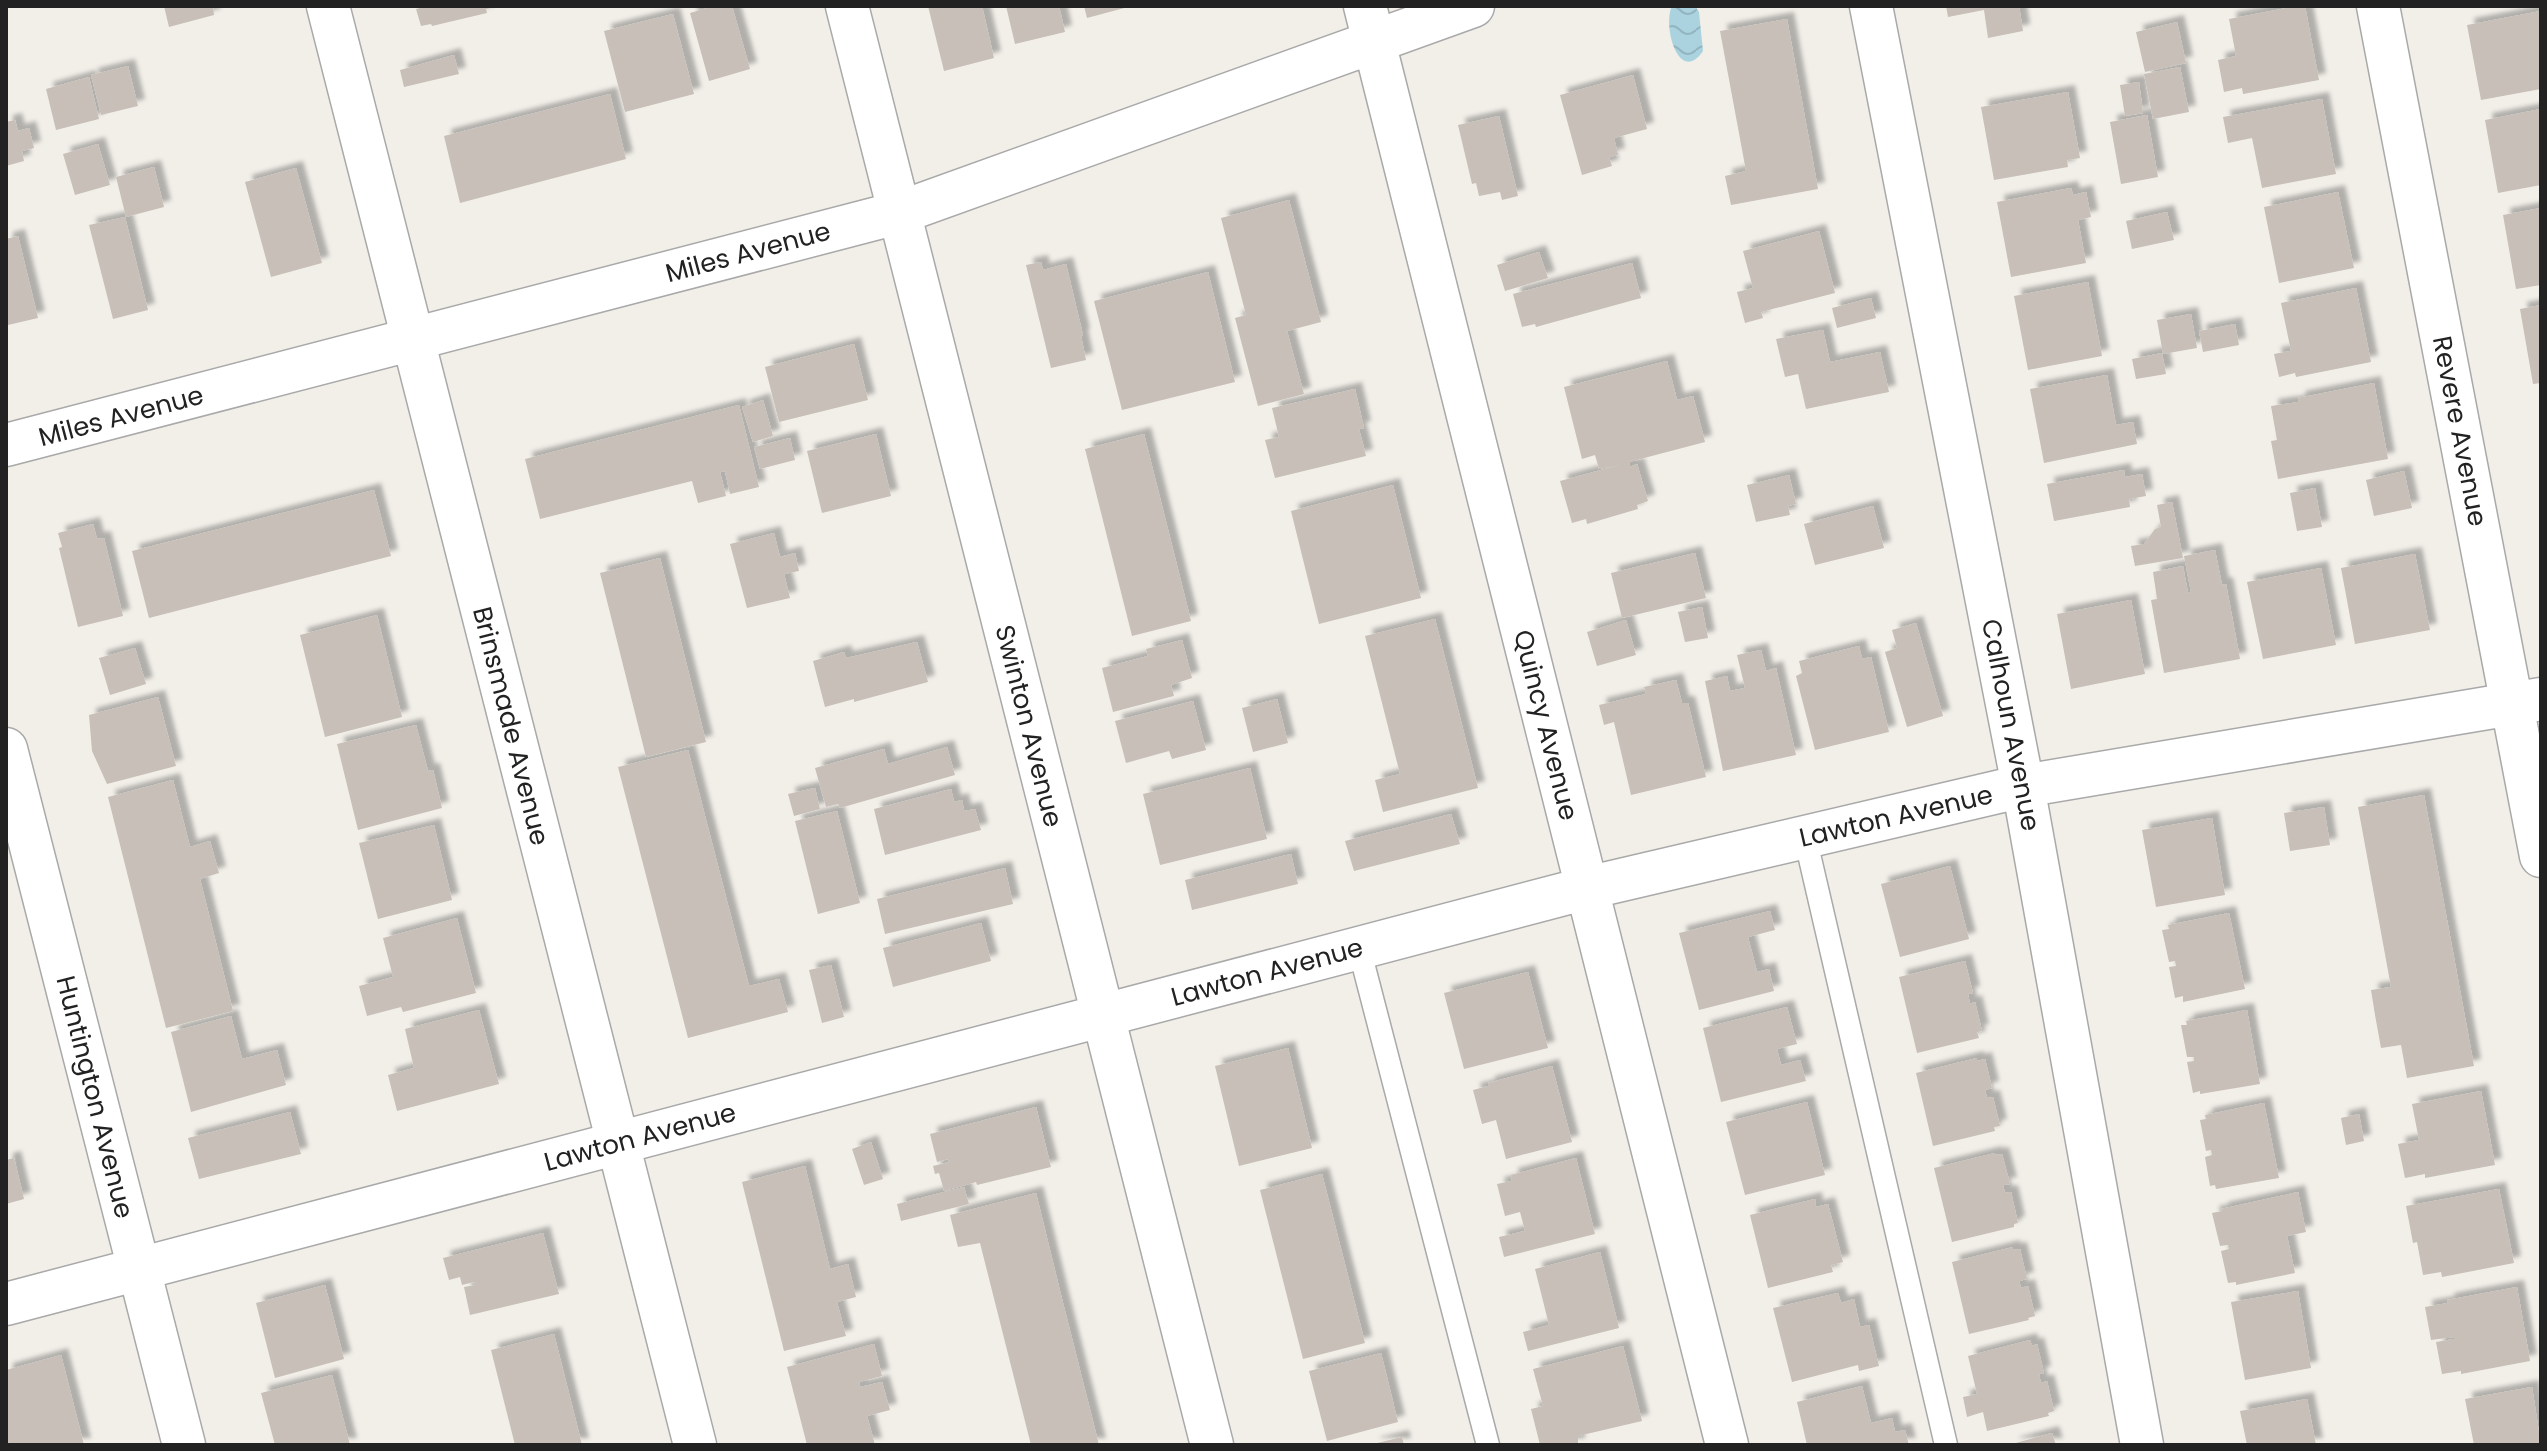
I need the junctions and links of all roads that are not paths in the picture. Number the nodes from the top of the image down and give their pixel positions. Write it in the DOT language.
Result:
graph roads {
  1 [pos="328,6"];
  2 [pos="847,6"];
  3 [pos="1473,6"];
  4 [pos="1871,6"];
  5 [pos="2378,6"];
  6 [pos="1370,24"];
  7 [pos="901,212"];
  8 [pos="412,340"];
  9 [pos="6,445"];
  10 [pos="2527,702"];
  11 [pos="6,749"];
  12 [pos="2023,786"];
  13 [pos="1805,837"];
  14 [pos="2541,856"];
  15 [pos="1587,888"];
  16 [pos="1359,948"];
  17 [pos="1102,1015"];
  18 [pos="619,1143"];
  19 [pos="139,1268"];
  20 [pos="6,1304"];
  21 [pos="184,1445"];
  22 [pos="695,1445"];
  23 [pos="1212,1445"];
  24 [pos="1488,1445"];
  25 [pos="1727,1445"];
  26 [pos="1946,1445"];
  27 [pos="2142,1445"];
  1 -- 8 [label="street, Brinsmade Avenue"];
  2 -- 7 [label="street, Swinton Avenue"];
  3 -- 6 [label="street, Miles Avenue"];
  4 -- 12 [label="street, Calhoun Avenue"];
  5 -- 10 [label="street, Revere Avenue"];
  6 -- 7 [label="street, Miles Avenue"];
  6 -- 15 [label="street, Quincy Avenue"];
  7 -- 8 [label="street, Miles Avenue"];
  7 -- 17 [label="street, Swinton Avenue"];
  8 -- 9 [label="street, Miles Avenue"];
  8 -- 18 [label="street, Brinsmade Avenue"];
  10 -- 12 [label="street, Lawton Avenue"];
  10 -- 14 [label="street, Revere Avenue"];
  11 -- 19 [label="street, Huntington Avenue"];
  12 -- 13 [label="street, Lawton Avenue"];
  12 -- 27 [label="street, Calhoun Avenue"];
  13 -- 15 [label="street, Lawton Avenue"];
  13 -- 26 [label="lane"];
  15 -- 16 [label="street, Lawton Avenue"];
  15 -- 25 [label="street, Quincy Avenue"];
  16 -- 17 [label="street, Lawton Avenue"];
  16 -- 24 [label="lane"];
  17 -- 18 [label="street, Lawton Avenue"];
  17 -- 23 [label="street, Swinton Avenue"];
  18 -- 19 [label="street, Lawton Avenue"];
  18 -- 22 [label="street, Brinsmade Avenue"];
  19 -- 20 [label="street, Lawton Avenue"];
  19 -- 21 [label="street, Huntington Avenue"];
}
